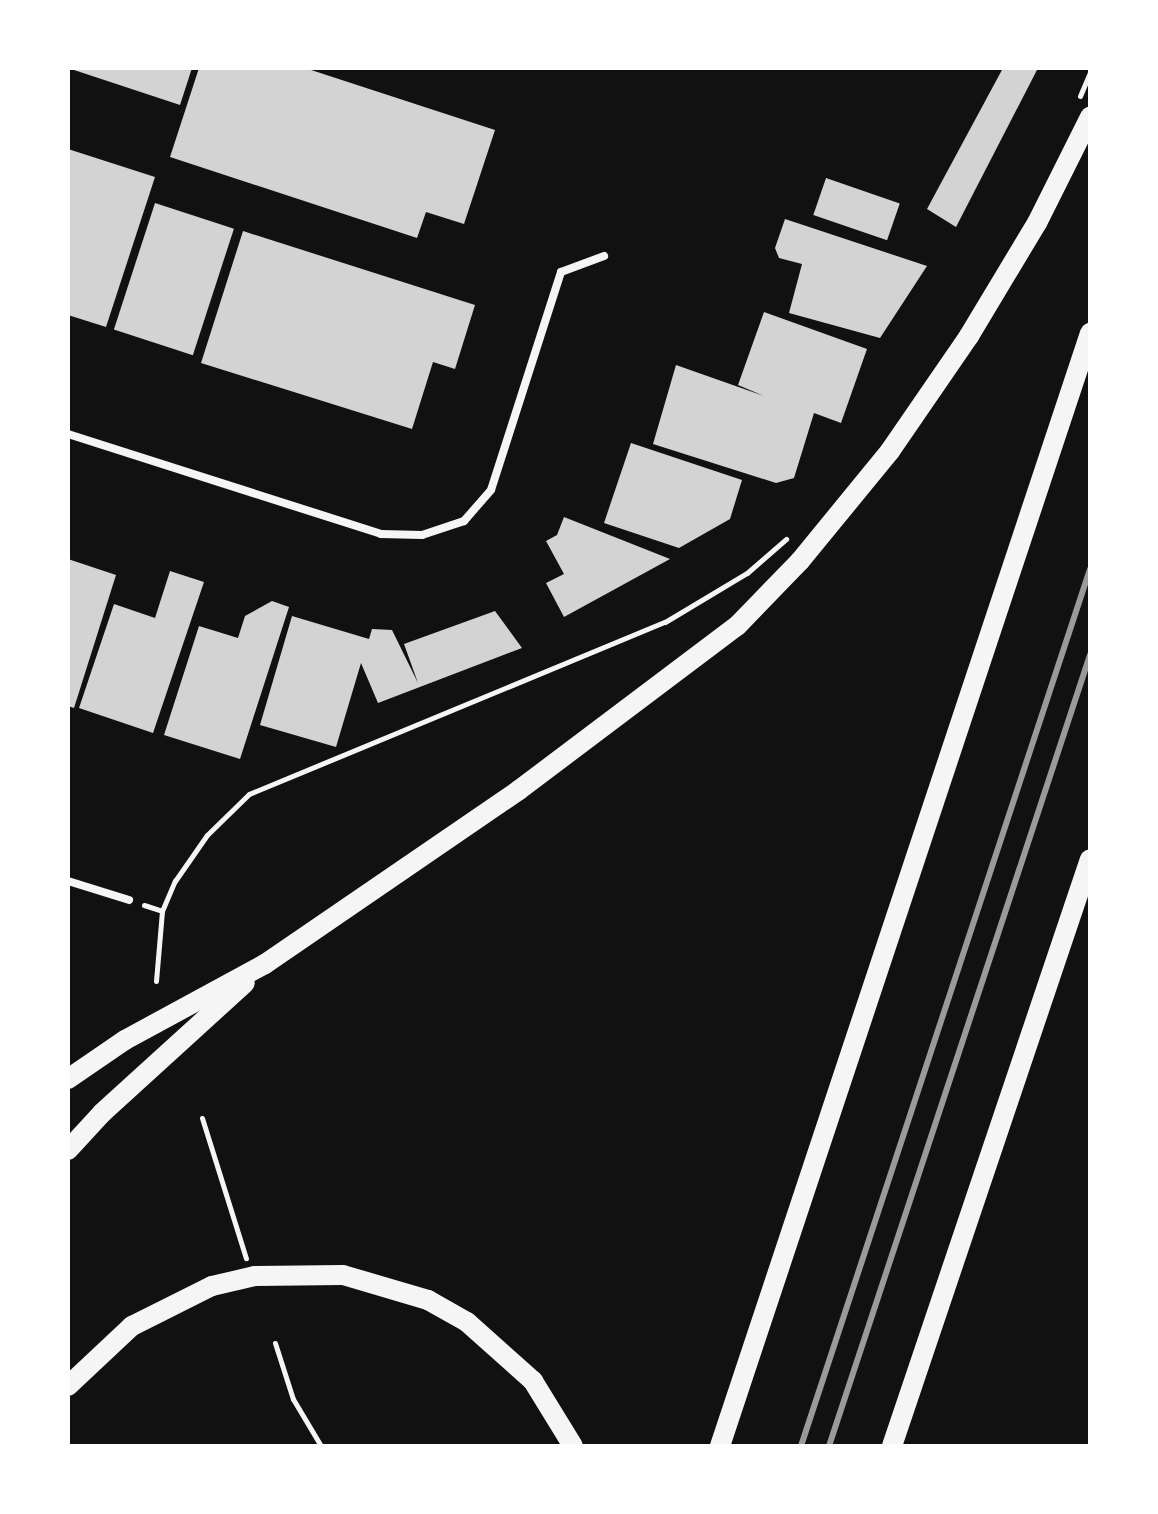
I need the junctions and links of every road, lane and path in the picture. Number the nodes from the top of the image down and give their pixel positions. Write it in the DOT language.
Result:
graph roads {
  1 [pos="1090,72"];
  2 [pos="1082,112"];
  3 [pos="604,256"];
  4 [pos="1090,333"];
  5 [pos="68,434"];
  6 [pos="790,535"];
  7 [pos="1090,859"];
  8 [pos="68,881"];
  9 [pos="129,900"];
  10 [pos="265,964"];
  11 [pos="156,981"];
  12 [pos="68,1079"];
  13 [pos="202,1118"];
  14 [pos="68,1150"];
  15 [pos="249,1266"];
  16 [pos="275,1343"];
  17 [pos="68,1386"];
  18 [pos="321,1446"];
  19 [pos="573,1446"];
  20 [pos="720,1446"];
  21 [pos="892,1446"];
  1 -- 2 [label="path"];
  2 -- 10 [label="highway"];
  3 -- 5 [label="street"];
  4 -- 20 [label="highway"];
  6 -- 11 [label="path"];
  7 -- 21 [label="highway"];
  8 -- 9 [label="street"];
  10 -- 12 [label="highway"];
  10 -- 14 [label="highway"];
  13 -- 15 [label="path"];
  16 -- 18 [label="path"];
  17 -- 19 [label="highway"];
}
